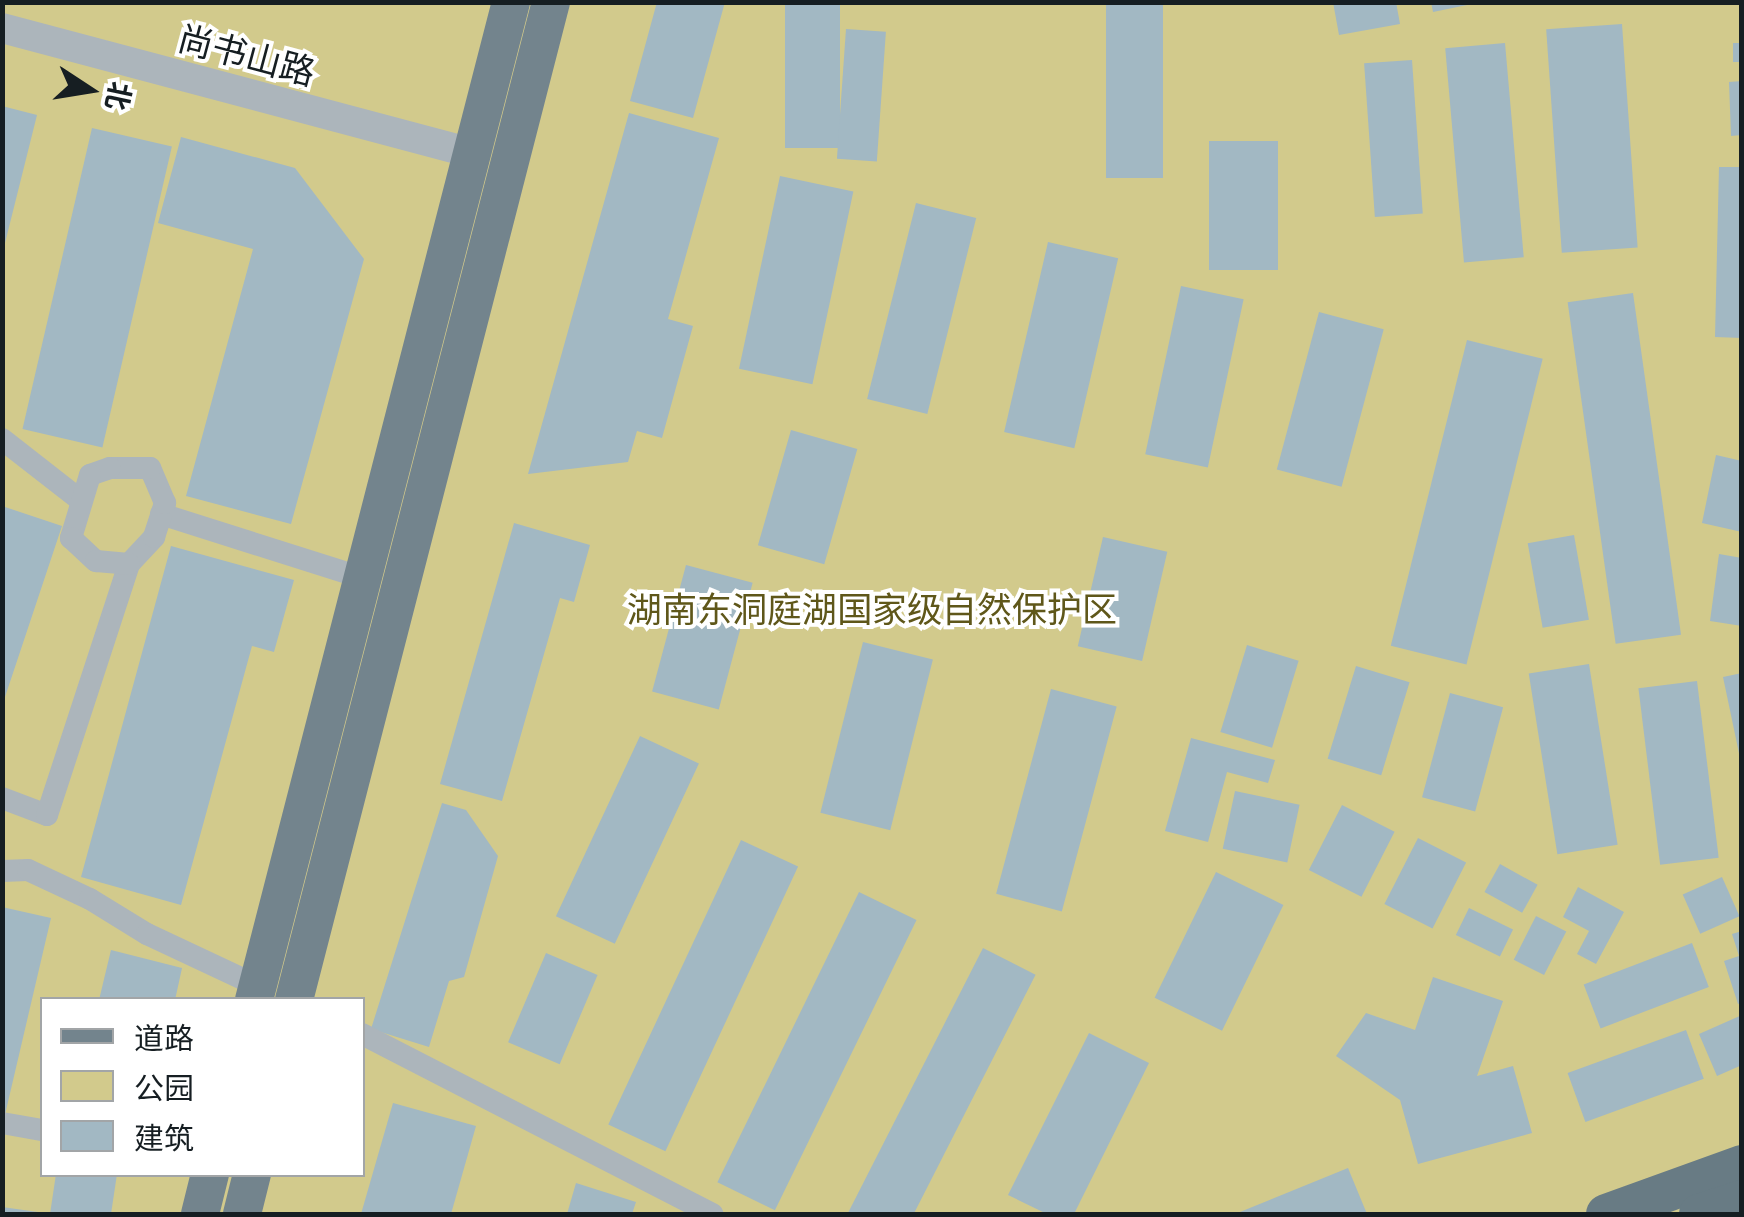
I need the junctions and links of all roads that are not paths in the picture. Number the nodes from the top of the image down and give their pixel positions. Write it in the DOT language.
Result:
graph roads {
  1 [pos="511,2"];
  2 [pos="551,2"];
  3 [pos="2,28"];
  4 [pos="472,153"];
  5 [pos="2,439"];
  6 [pos="80,500"];
  7 [pos="161,514"];
  8 [pos="129,564"];
  9 [pos="363,578"];
  10 [pos="2,798"];
  11 [pos="2,871"];
  12 [pos="256,993"];
  13 [pos="296,997"];
  14 [pos="365,1036"];
  15 [pos="2,1124"];
  16 [pos="40,1130"];
  17 [pos="1742,1165"];
  18 [pos="209,1177"];
  19 [pos="251,1177"];
  20 [pos="1742,1200"];
  21 [pos="200,1214"];
  22 [pos="242,1214"];
  23 [pos="712,1214"];
  24 [pos="1606,1214"];
  25 [pos="1699,1214"];
  1 -- 4 [label="main road"];
  2 -- 13 [label="main road"];
  3 -- 4 [label="street, 尚书山路"];
  4 -- 9 [label="main road"];
  5 -- 6 [label="street"];
  6 -- 7 [label="street"];
  6 -- 8 [label="street"];
  7 -- 8 [label="street"];
  7 -- 9 [label="street"];
  8 -- 10 [label="street"];
  9 -- 12 [label="main road"];
  11 -- 12 [label="street"];
  14 -- 23 [label="street"];
  15 -- 16 [label="street"];
  17 -- 24 [label="highway"];
  18 -- 21 [label="main road"];
  19 -- 22 [label="main road"];
  20 -- 25 [label="highway"];
}
